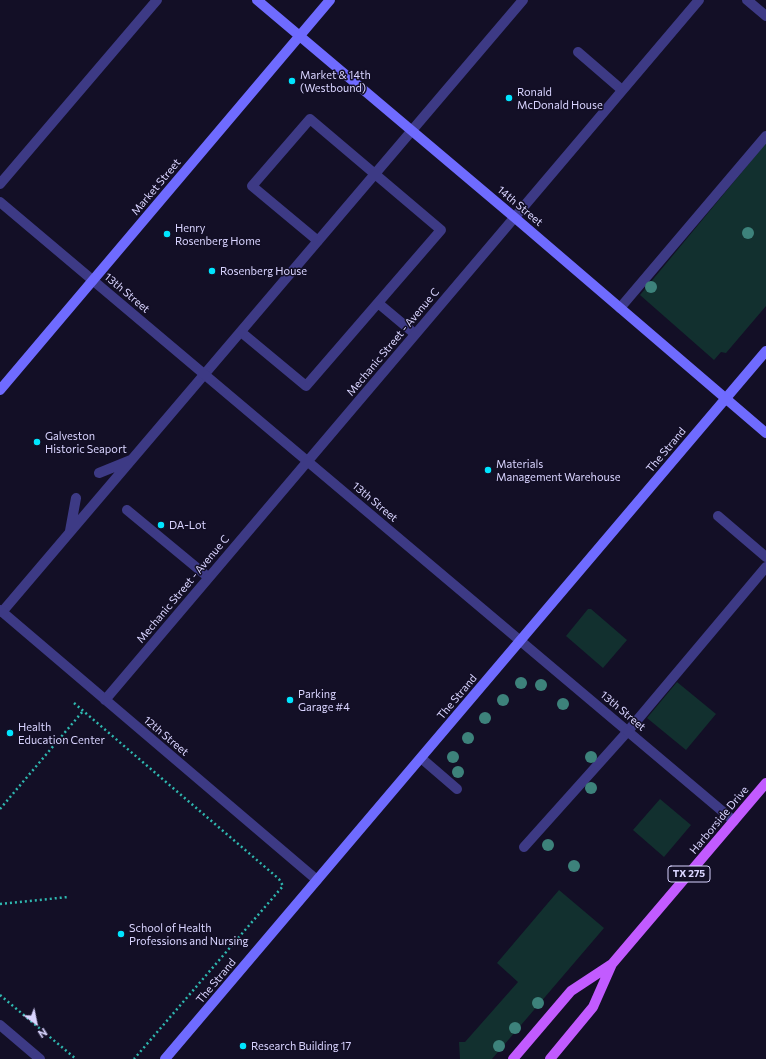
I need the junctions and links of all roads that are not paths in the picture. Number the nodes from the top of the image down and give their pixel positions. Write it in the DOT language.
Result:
graph roads {
  1 [pos="157,0"];
  2 [pos="257,0"];
  3 [pos="330,0"];
  4 [pos="523,0"];
  5 [pos="698,0"];
  6 [pos="748,0"];
  7 [pos="766,16"];
  8 [pos="300,36"];
  9 [pos="578,52"];
  10 [pos="622,90"];
  11 [pos="412,131"];
  12 [pos="766,136"];
  13 [pos="374,174"];
  14 [pos="0,184"];
  15 [pos="0,202"];
  16 [pos="514,217"];
  17 [pos="318,241"];
  18 [pos="93,280"];
  19 [pos="378,303"];
  20 [pos="620,308"];
  21 [pos="241,332"];
  22 [pos="415,334"];
  23 [pos="766,351"];
  24 [pos="205,374"];
  25 [pos="0,390"];
  26 [pos="726,398"];
  27 [pos="766,433"];
  28 [pos="132,459"];
  29 [pos="307,461"];
  30 [pos="99,473"];
  31 [pos="76,498"];
  32 [pos="127,510"];
  33 [pos="718,516"];
  34 [pos="70,533"];
  35 [pos="766,557"];
  36 [pos="766,567"];
  37 [pos="208,578"];
  38 [pos="1,611"];
  39 [pos="521,641"];
  40 [pos="105,700"];
  41 [pos="628,730"];
  42 [pos="421,758"];
  43 [pos="766,783"];
  44 [pos="457,789"];
  45 [pos="734,821"];
  46 [pos="524,847"];
  47 [pos="317,880"];
  48 [pos="612,964"];
  49 [pos="0,1025"];
  50 [pos="40,1059"];
  51 [pos="165,1059"];
  52 [pos="513,1059"];
  53 [pos="550,1059"];
  1 -- 14 [label="street"];
  2 -- 8 [label="main road, 14th Street"];
  3 -- 8 [label="main road, Market Street"];
  4 -- 11 [label="street"];
  5 -- 10 [label="street, Mechanic Street - Avenue C"];
  6 -- 7 [label="street"];
  8 -- 11 [label="main road, 14th Street"];
  8 -- 18 [label="main road, Market Street"];
  9 -- 10 [label="street"];
  10 -- 16 [label="street, Mechanic Street - Avenue C"];
  11 -- 13 [label="street"];
  11 -- 16 [label="main road, 14th Street"];
  12 -- 20 [label="street"];
  13 -- 17 [label="street"];
  13 -- 17 [label="street"];
  13 -- 19 [label="street"];
  15 -- 18 [label="street, 13th Street"];
  16 -- 20 [label="main road, 14th Street"];
  16 -- 22 [label="street, Mechanic Street - Avenue C"];
  17 -- 21 [label="street"];
  18 -- 24 [label="street, 13th Street"];
  18 -- 25 [label="main road, Market Street"];
  19 -- 21 [label="street"];
  19 -- 22 [label="street"];
  20 -- 26 [label="main road, 14th Street"];
  21 -- 24 [label="street"];
  22 -- 29 [label="street, Mechanic Street - Avenue C"];
  23 -- 26 [label="main road, The Strand"];
  24 -- 28 [label="street"];
  24 -- 29 [label="street, 13th Street"];
  26 -- 27 [label="main road, 14th Street"];
  26 -- 39 [label="main road, The Strand"];
  28 -- 30 [label="street"];
  28 -- 34 [label="street"];
  29 -- 37 [label="street, Mechanic Street - Avenue C"];
  29 -- 39 [label="street, 13th Street"];
  31 -- 34 [label="street"];
  32 -- 37 [label="street"];
  33 -- 35 [label="street"];
  34 -- 38 [label="street"];
  36 -- 41 [label="street"];
  37 -- 40 [label="street, Mechanic Street - Avenue C"];
  38 -- 40 [label="street, 12th Street"];
  39 -- 41 [label="street, 13th Street"];
  39 -- 42 [label="main road, The Strand"];
  40 -- 47 [label="street, 12th Street"];
  41 -- 45 [label="street, 13th Street"];
  41 -- 46 [label="street"];
  42 -- 44 [label="street"];
  42 -- 47 [label="main road, The Strand"];
  43 -- 45 [label="main road, Harborside Drive / TX 275"];
  45 -- 48 [label="main road, Harborside Drive / TX 275"];
  47 -- 51 [label="main road, The Strand"];
  48 -- 52 [label="main road, Harborside Drive / TX 275"];
  48 -- 53 [label="main road, Harborside Drive / TX 275"];
  49 -- 50 [label="street"];
}
